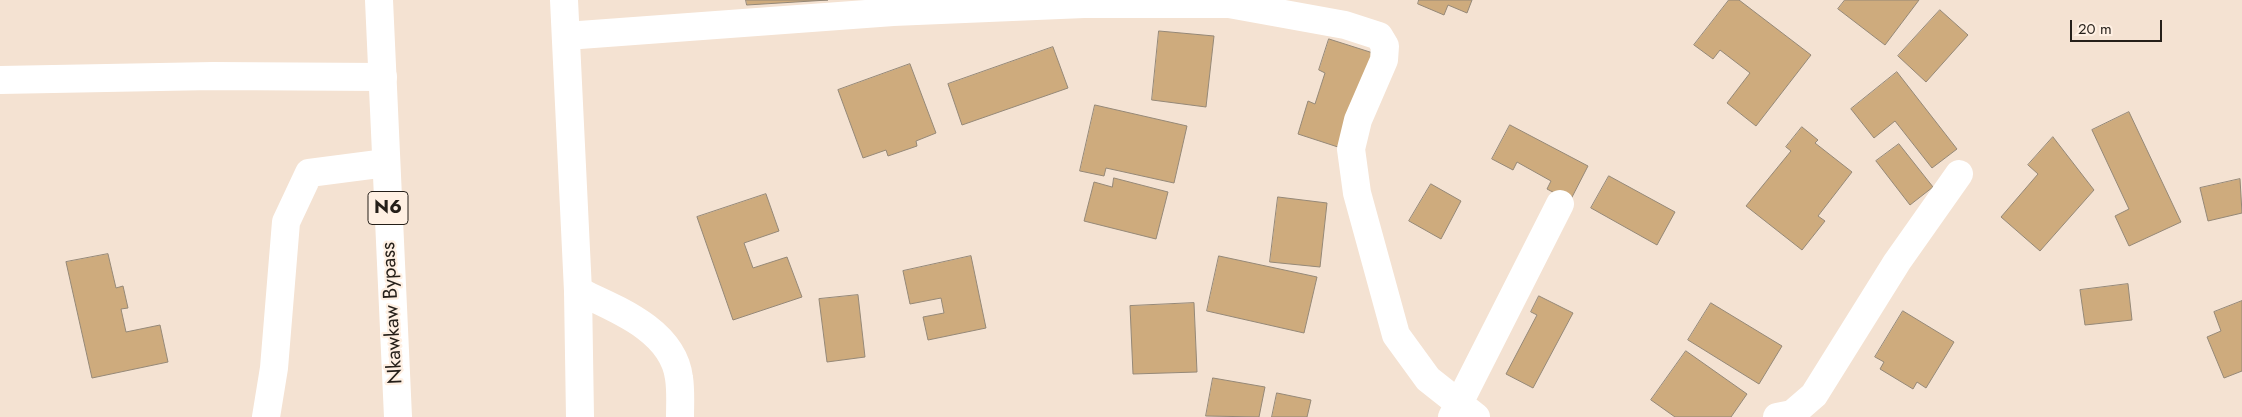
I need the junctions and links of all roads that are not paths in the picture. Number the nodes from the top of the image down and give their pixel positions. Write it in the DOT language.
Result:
graph roads {
  1 [pos="379,0"];
  2 [pos="564,0"];
  3 [pos="566,36"];
  4 [pos="383,77"];
  5 [pos="0,80"];
  6 [pos="386,163"];
  7 [pos="1959,174"];
  8 [pos="1560,204"];
  9 [pos="578,291"];
  10 [pos="1462,412"];
  11 [pos="266,417"];
  12 [pos="398,417"];
  13 [pos="580,417"];
  14 [pos="680,417"];
  15 [pos="1777,417"];
  1 -- 4 [label="main road, Nkawkaw Bypass / N6"];
  2 -- 3 [label="main road"];
  3 -- 9 [label="main road"];
  3 -- 10 [label="main road"];
  4 -- 5 [label="main road"];
  4 -- 6 [label="main road, Nkawkaw Bypass / N6"];
  6 -- 11 [label="main road"];
  6 -- 12 [label="main road, Nkawkaw Bypass / N6"];
  7 -- 15 [label="main road"];
  8 -- 10 [label="main road"];
  9 -- 13 [label="main road"];
  9 -- 14 [label="main road"];
}
